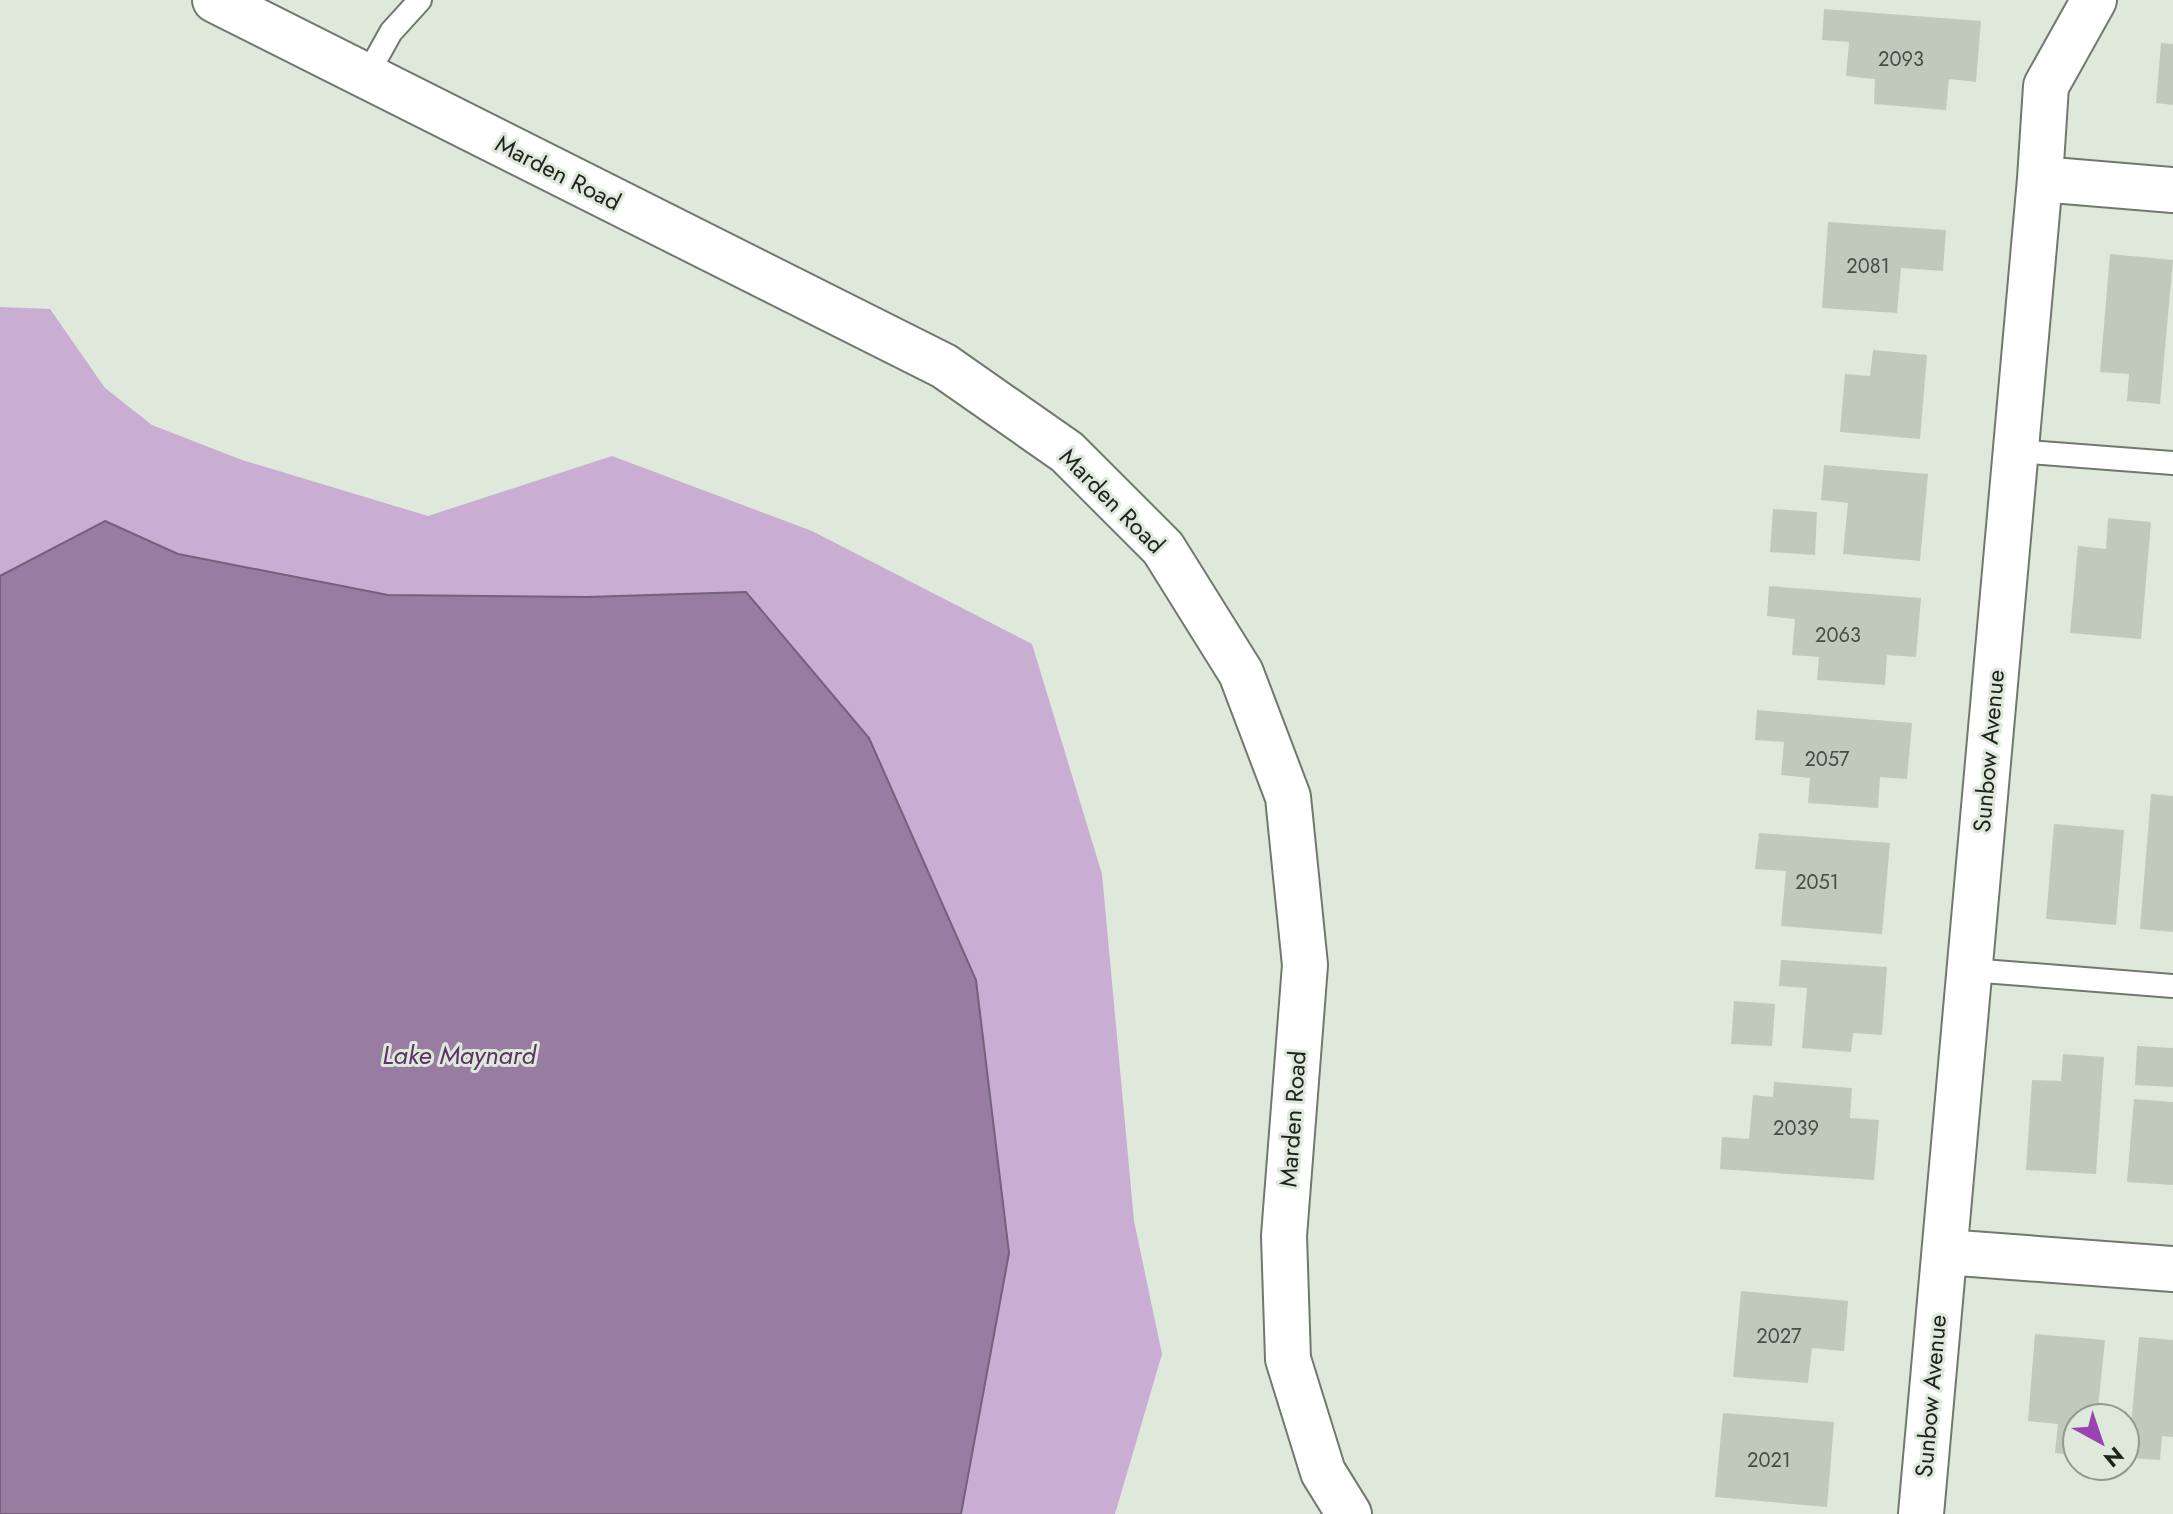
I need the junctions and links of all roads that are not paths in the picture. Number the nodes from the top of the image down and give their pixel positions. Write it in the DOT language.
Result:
graph roads {
  1 [pos="215,0"];
  2 [pos="420,0"];
  3 [pos="2094,0"];
  4 [pos="366,77"];
  5 [pos="2040,179"];
  6 [pos="2173,190"];
  7 [pos="2016,451"];
  8 [pos="2173,463"];
  9 [pos="1970,970"];
  10 [pos="2173,986"];
  11 [pos="1945,1252"];
  12 [pos="2173,1269"];
  13 [pos="1349,1514"];
  14 [pos="1921,1514"];
  1 -- 4 [label="street, Marden Road"];
  2 -- 4 [label="lane"];
  3 -- 5 [label="street, Sunbow Avenue"];
  4 -- 13 [label="street, Marden Road"];
  5 -- 6 [label="street"];
  5 -- 7 [label="street, Sunbow Avenue"];
  7 -- 8 [label="lane"];
  7 -- 9 [label="street, Sunbow Avenue"];
  9 -- 10 [label="lane"];
  9 -- 11 [label="street, Sunbow Avenue"];
  11 -- 12 [label="street"];
  11 -- 14 [label="street, Sunbow Avenue"];
}
